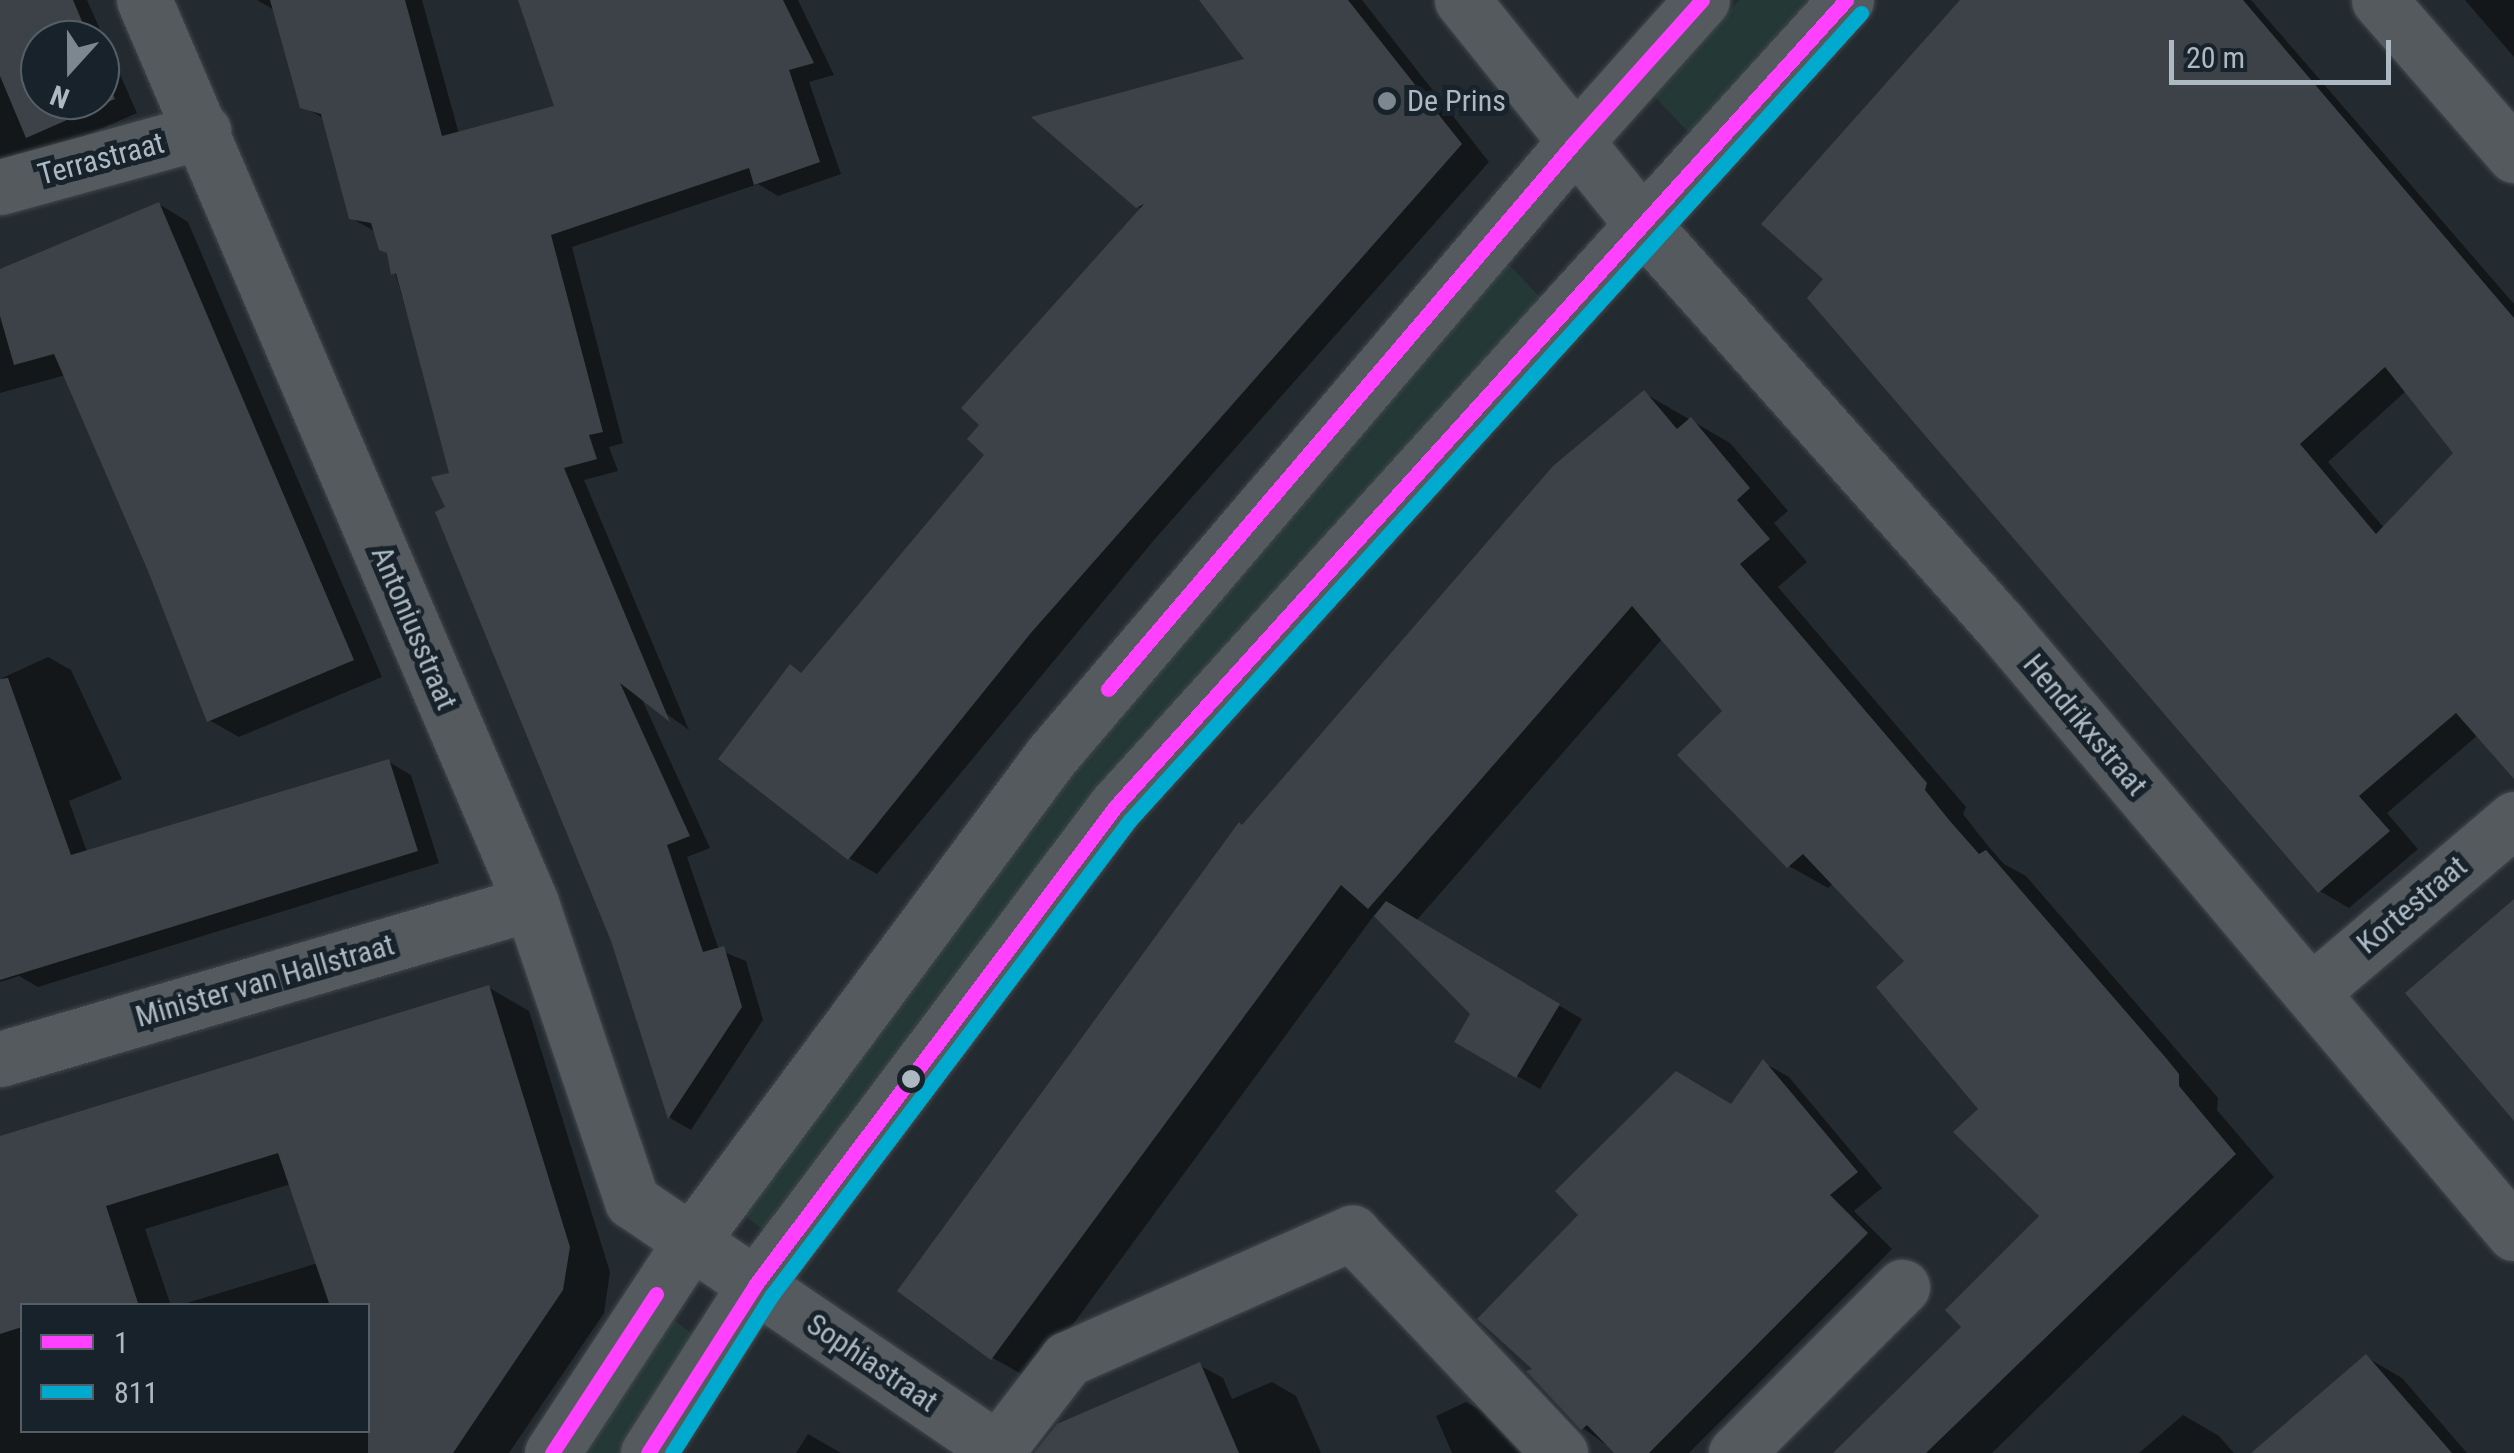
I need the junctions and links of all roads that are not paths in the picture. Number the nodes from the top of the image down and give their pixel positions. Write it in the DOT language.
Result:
graph roads {
  1 [pos="144,0"];
  2 [pos="1462,0"];
  3 [pos="1702,0"];
  4 [pos="1846,0"];
  5 [pos="2379,0"];
  6 [pos="202,131"];
  7 [pos="1574,143"];
  8 [pos="2514,156"];
  9 [pos="0,187"];
  10 [pos="1644,226"];
  11 [pos="2514,819"];
  12 [pos="531,903"];
  13 [pos="2311,992"];
  14 [pos="0,1059"];
  15 [pos="2514,1234"];
  16 [pos="690,1240"];
  17 [pos="756,1284"];
  18 [pos="1902,1287"];
  19 [pos="1000,1451"];
  20 [pos="552,1453"];
  21 [pos="648,1453"];
  22 [pos="1560,1453"];
  23 [pos="1736,1453"];
  1 -- 6 [label="street, Antoniusstraat"];
  2 -- 7 [label="street, Hendrikxstraat"];
  3 -- 7 [label="street"];
  4 -- 10 [label="street"];
  5 -- 8 [label="street"];
  6 -- 9 [label="street, Terrastraat"];
  6 -- 12 [label="street, Antoniusstraat"];
  7 -- 10 [label="street, Hendrikxstraat"];
  7 -- 16 [label="street"];
  10 -- 13 [label="street, Hendrikxstraat"];
  10 -- 17 [label="street"];
  11 -- 13 [label="street, Kortestraat"];
  12 -- 14 [label="street, Minister van Hallstraat"];
  12 -- 16 [label="street, Antoniusstraat"];
  13 -- 15 [label="street, Hendrikxstraat"];
  16 -- 17 [label="street, Sophiastraat"];
  16 -- 20 [label="street"];
  17 -- 19 [label="street, Sophiastraat"];
  17 -- 21 [label="street"];
  18 -- 23 [label="street"];
  19 -- 22 [label="street"];
}
